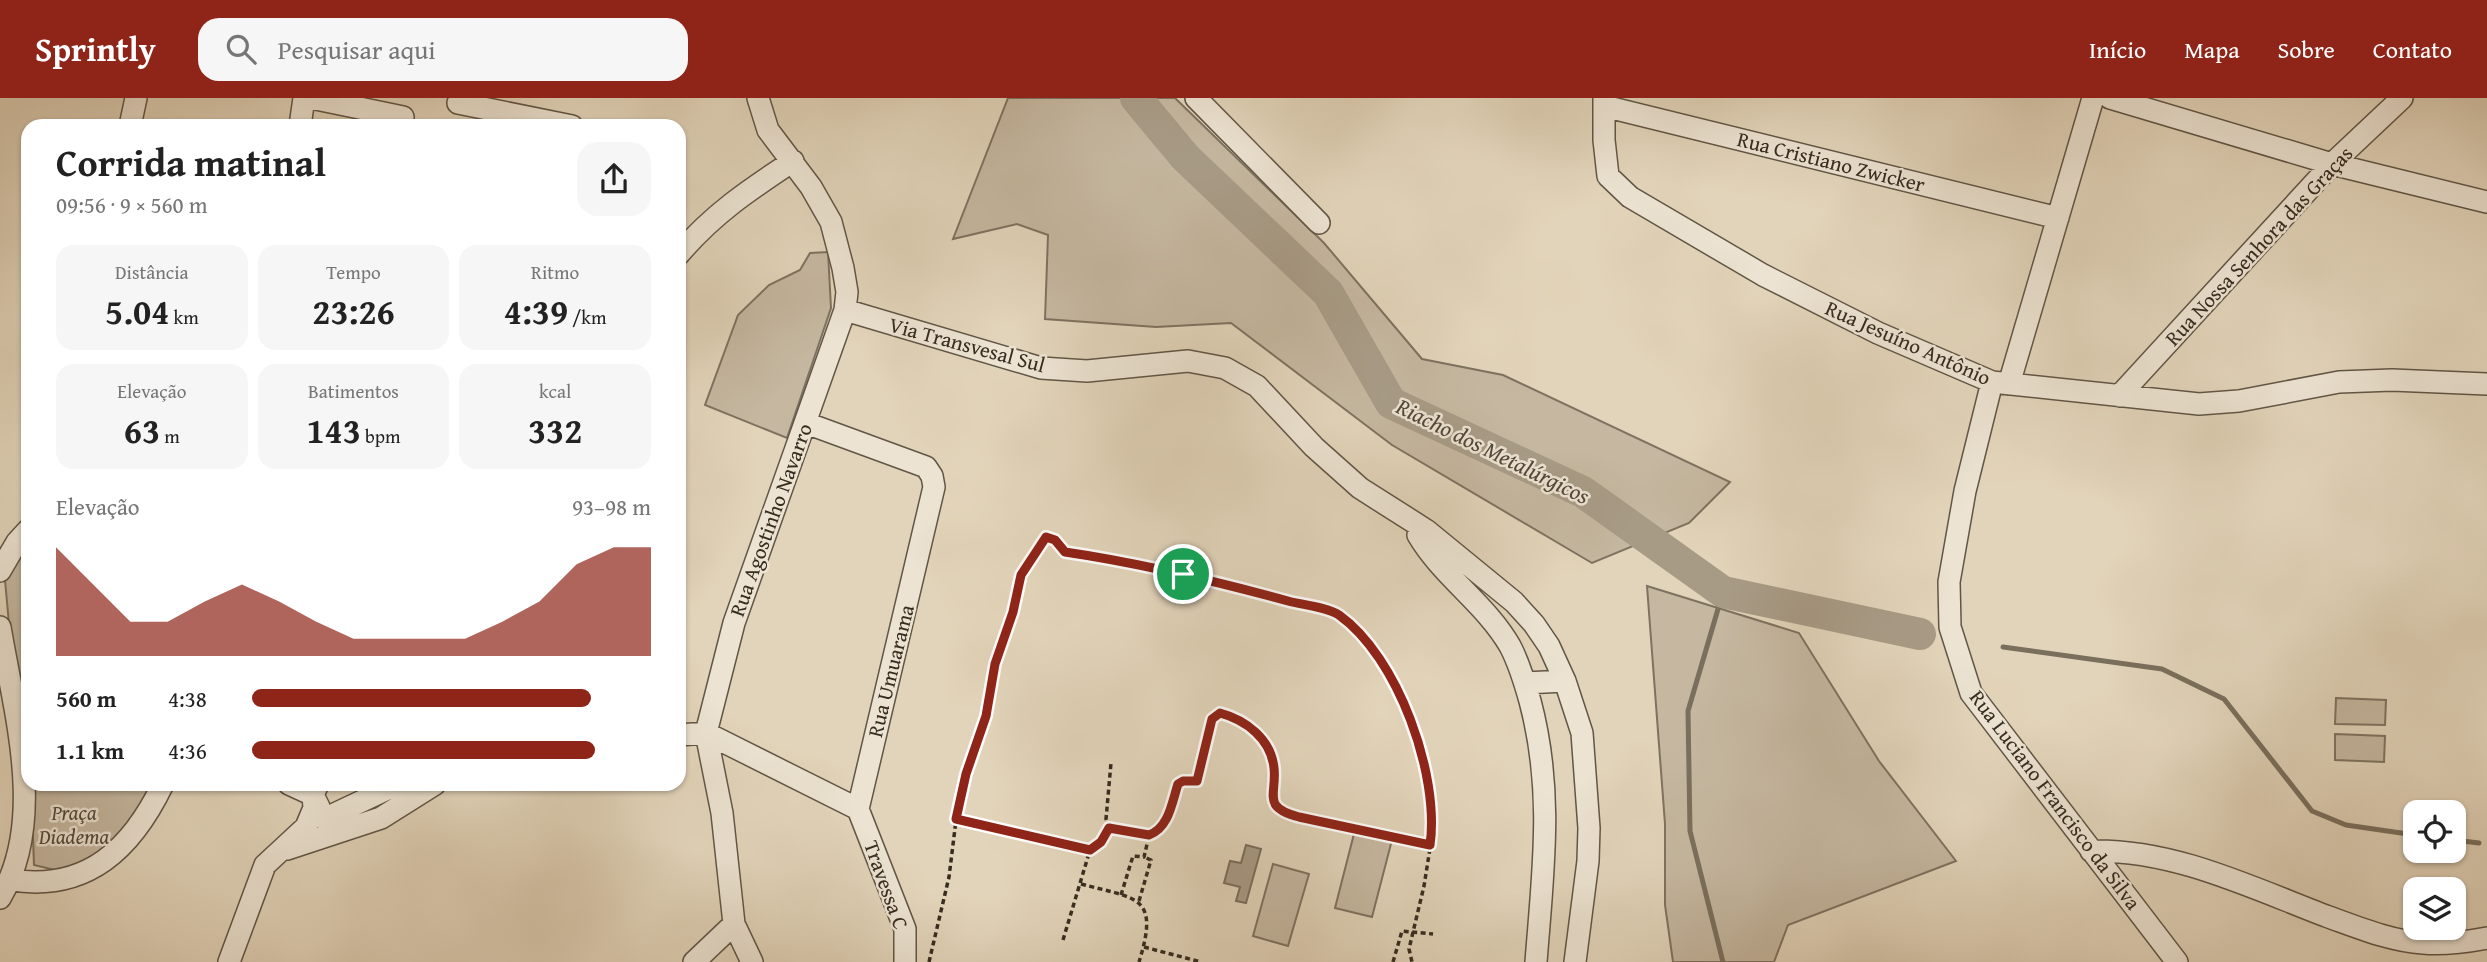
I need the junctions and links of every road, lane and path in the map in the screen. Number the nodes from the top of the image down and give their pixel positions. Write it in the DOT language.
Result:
graph roads {
  1 [pos="136,98"];
  2 [pos="304,98"];
  3 [pos="311,98"];
  4 [pos="758,98"];
  5 [pos="1196,98"];
  6 [pos="2093,98"];
  7 [pos="2110,98"];
  8 [pos="2402,98"];
  9 [pos="1604,102"];
  10 [pos="458,103"];
  11 [pos="402,117"];
  12 [pos="132,119"];
  13 [pos="301,119"];
  14 [pos="537,119"];
  15 [pos="793,161"];
  16 [pos="2332,164"];
  17 [pos="2487,202"];
  18 [pos="2058,218"];
  19 [pos="1320,223"];
  20 [pos="686,246"];
  21 [pos="845,310"];
  22 [pos="2000,383"];
  23 [pos="2487,384"];
  24 [pos="2119,396"];
  25 [pos="806,423"];
  26 [pos="1410,521"];
  27 [pos="21,538"];
  28 [pos="0,571"];
  29 [pos="0,627"];
  30 [pos="1566,681"];
  31 [pos="1525,683"];
  32 [pos="706,733"];
  33 [pos="686,734"];
  34 [pos="1111,763"];
  35 [pos="21,768"];
  36 [pos="25,791"];
  37 [pos="160,791"];
  38 [pos="316,791"];
  39 [pos="317,791"];
  40 [pos="387,791"];
  41 [pos="424,791"];
  42 [pos="858,810"];
  43 [pos="956,819"];
  44 [pos="330,826"];
  45 [pos="1109,828"];
  46 [pos="1149,835"];
  47 [pos="1430,845"];
  48 [pos="1090,850"];
  49 [pos="2091,851"];
  50 [pos="274,853"];
  51 [pos="1144,857"];
  52 [pos="11,880"];
  53 [pos="1081,884"];
  54 [pos="1121,895"];
  55 [pos="0,898"];
  56 [pos="1139,902"];
  57 [pos="734,924"];
  58 [pos="1412,932"];
  59 [pos="1433,933"];
  60 [pos="2487,937"];
  61 [pos="1063,940"];
  62 [pos="1144,947"];
  63 [pos="229,962"];
  64 [pos="694,962"];
  65 [pos="752,962"];
  66 [pos="905,962"];
  67 [pos="929,962"];
  68 [pos="1139,962"];
  69 [pos="1201,962"];
  70 [pos="1393,962"];
  71 [pos="1412,962"];
  72 [pos="1536,962"];
  73 [pos="1576,962"];
  74 [pos="2177,962"];
  1 -- 12 [label="street"];
  2 -- 13 [label="street"];
  3 -- 11 [label="street"];
  4 -- 15 [label="street, Rua Agostinho Navarro"];
  5 -- 19 [label="street"];
  6 -- 18 [label="street, Rua Luciano Francisco da Silva"];
  7 -- 16 [label="street"];
  8 -- 16 [label="street, Rua Nossa Senhora das Graças"];
  9 -- 18 [label="street, Rua Cristiano Zwicker"];
  9 -- 22 [label="street, Rua Jesuíno Antônio"];
  10 -- 14 [label="street"];
  15 -- 20 [label="street"];
  15 -- 21 [label="street, Rua Agostinho Navarro"];
  16 -- 17 [label="street"];
  16 -- 24 [label="street, Rua Nossa Senhora das Graças"];
  18 -- 22 [label="street, Rua Luciano Francisco da Silva"];
  21 -- 25 [label="street, Rua Agostinho Navarro"];
  21 -- 26 [label="street, Via Transvesal Sul"];
  22 -- 24 [label="street, Rua Jesuíno Antônio"];
  22 -- 49 [label="street, Rua Luciano Francisco da Silva"];
  23 -- 24 [label="street, Rua Jesuíno Antônio"];
  25 -- 32 [label="street, Rua Agostinho Navarro"];
  25 -- 42 [label="street, Rua Umuarama"];
  26 -- 30 [label="street, Via Transvesal Sul"];
  26 -- 31 [label="street, Via Transvesal Sul"];
  27 -- 28 [label="street"];
  29 -- 35 [label="street"];
  30 -- 31 [label="street"];
  30 -- 73 [label="street, Via Transvesal Sul"];
  31 -- 72 [label="street, Via Transvesal Sul"];
  32 -- 33 [label="street"];
  32 -- 42 [label="street"];
  32 -- 57 [label="street, Rua Agostinho Navarro"];
  34 -- 45 [label="path"];
  36 -- 52 [label="street"];
  37 -- 52 [label="street"];
  38 -- 50 [label="street"];
  39 -- 44 [label="street"];
  40 -- 44 [label="street"];
  41 -- 44 [label="street"];
  42 -- 66 [label="street, Travessa C"];
  43 -- 47 [label="path"];
  43 -- 48 [label="path"];
  43 -- 67 [label="path"];
  44 -- 50 [label="street"];
  45 -- 46 [label="path"];
  45 -- 48 [label="path"];
  46 -- 47 [label="path"];
  46 -- 51 [label="path"];
  47 -- 58 [label="path"];
  48 -- 53 [label="path"];
  49 -- 60 [label="street"];
  49 -- 74 [label="street, Rua Luciano Francisco da Silva"];
  50 -- 63 [label="street"];
  51 -- 54 [label="path"];
  51 -- 56 [label="path"];
  52 -- 55 [label="street"];
  53 -- 54 [label="path"];
  53 -- 61 [label="path"];
  54 -- 56 [label="path"];
  56 -- 62 [label="path"];
  57 -- 64 [label="street"];
  57 -- 65 [label="street, Rua Agostinho Navarro"];
  58 -- 59 [label="path"];
  58 -- 70 [label="path"];
  58 -- 71 [label="path"];
  62 -- 68 [label="path"];
  62 -- 69 [label="path"];
}
